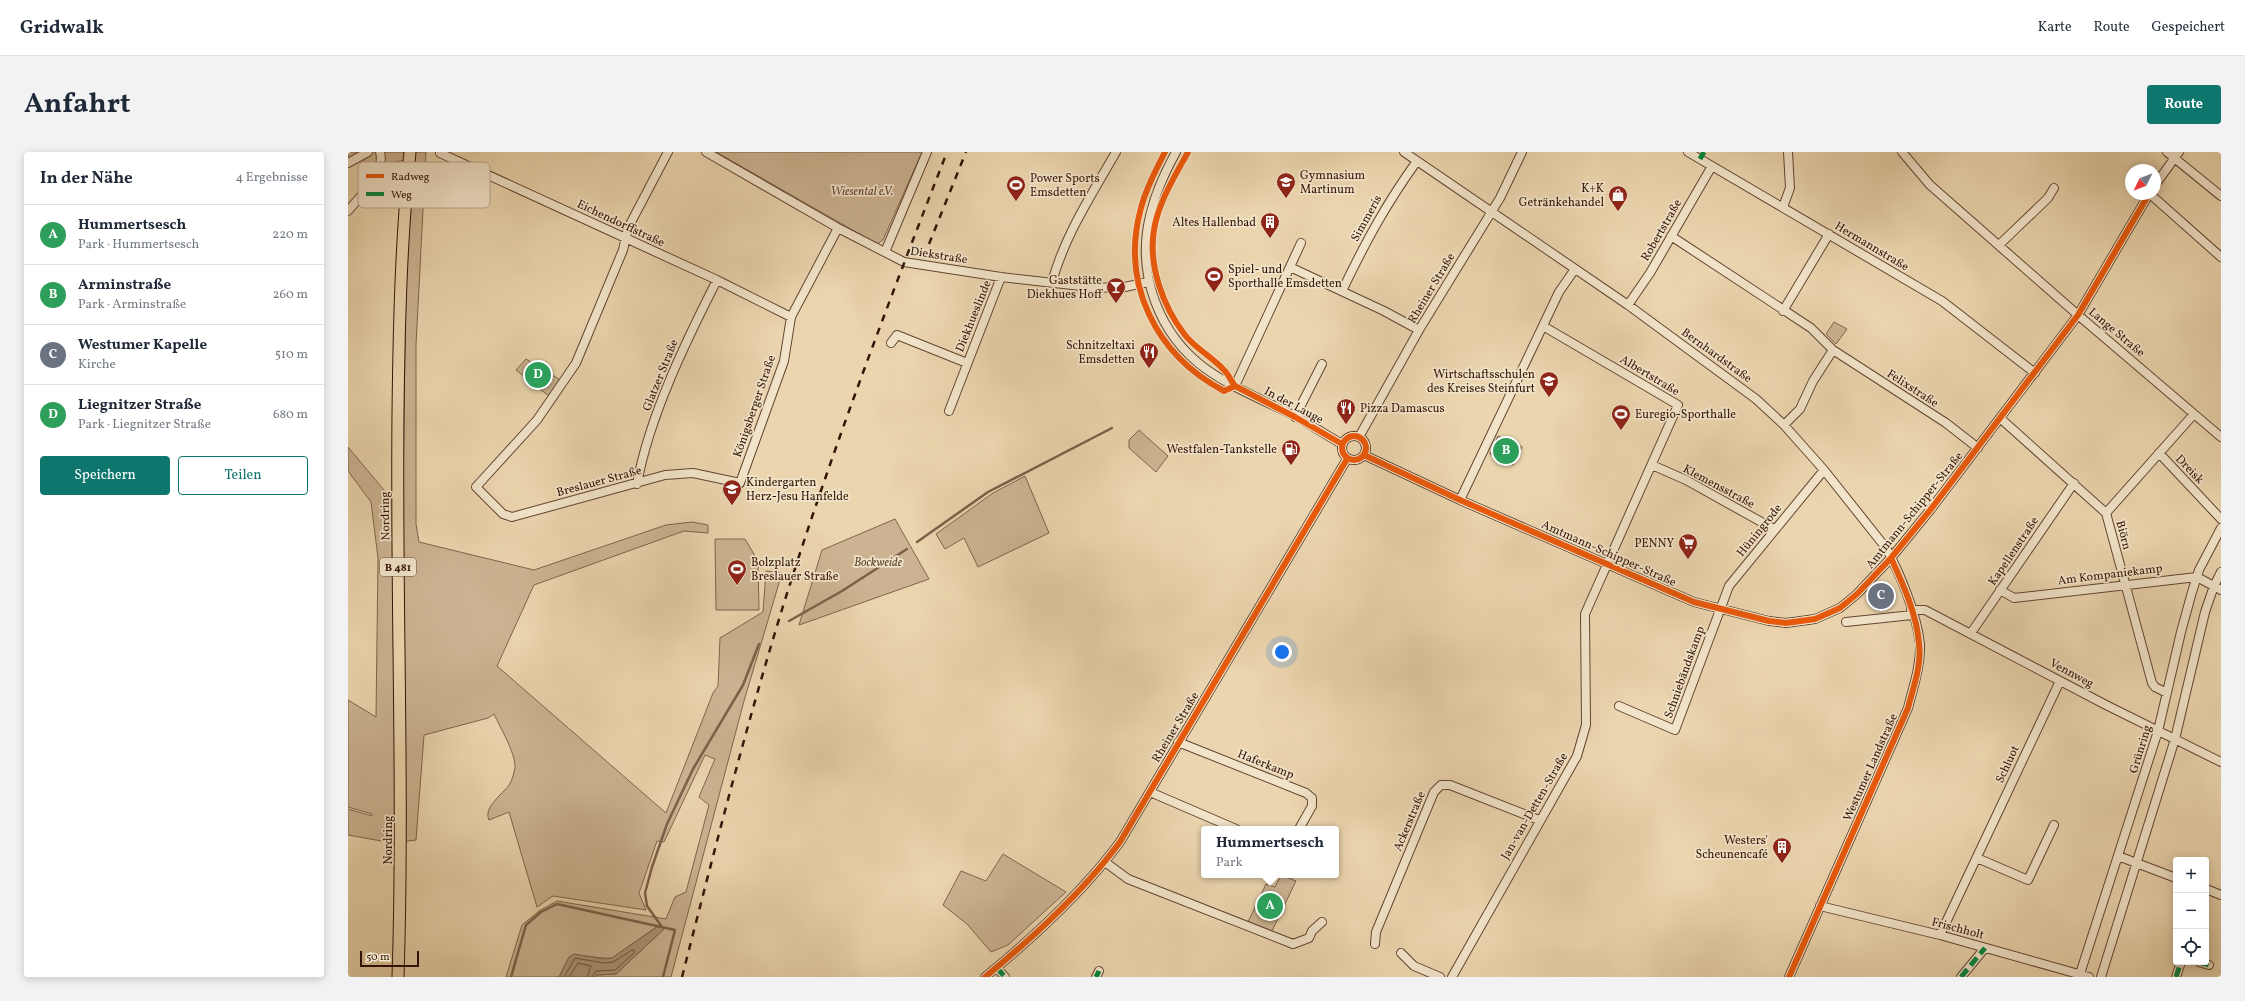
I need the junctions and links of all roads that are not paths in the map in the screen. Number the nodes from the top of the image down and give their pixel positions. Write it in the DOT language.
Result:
graph roads {
  1 [pos="368,152"];
  2 [pos="668,152"];
  3 [pos="706,152"];
  4 [pos="927,152"];
  5 [pos="1116,152"];
  6 [pos="1176,152"];
  7 [pos="1405,152"];
  8 [pos="1522,152"];
  9 [pos="1688,152"];
  10 [pos="1788,152"];
  11 [pos="1902,152"];
  12 [pos="2167,152"];
  13 [pos="440,153"];
  14 [pos="2177,155"];
  15 [pos="1702,156"];
  16 [pos="460,162"];
  17 [pos="1417,162"];
  18 [pos="348,163"];
  19 [pos="1712,166"];
  20 [pos="490,176"];
  21 [pos="2161,177"];
  22 [pos="2054,188"];
  23 [pos="2221,196"];
  24 [pos="358,199"];
  25 [pos="2146,200"];
  26 [pos="2157,200"];
  27 [pos="1783,207"];
  28 [pos="405,208"];
  29 [pos="1492,210"];
  30 [pos="348,211"];
  31 [pos="838,228"];
  32 [pos="1829,234"];
  33 [pos="1671,236"];
  34 [pos="625,238"];
  35 [pos="1301,243"];
  36 [pos="1999,245"];
  37 [pos="885,252"];
  38 [pos="2221,257"];
  39 [pos="1290,267"];
  40 [pos="1575,269"];
  41 [pos="1001,277"];
  42 [pos="717,280"];
  43 [pos="1052,282"];
  44 [pos="1148,282"];
  45 [pos="1342,291"];
  46 [pos="1628,305"];
  47 [pos="1783,310"];
  48 [pos="2078,315"];
  49 [pos="791,317"];
  50 [pos="1543,326"];
  51 [pos="1419,330"];
  52 [pos="891,343"];
  53 [pos="1833,350"];
  54 [pos="967,363"];
  55 [pos="1322,364"];
  56 [pos="2035,373"];
  57 [pos="1235,386"];
  58 [pos="949,411"];
  59 [pos="2194,414"];
  60 [pos="1295,417"];
  61 [pos="2000,418"];
  62 [pos="1784,425"];
  63 [pos="1359,437"];
  64 [pos="2221,437"];
  65 [pos="1342,444"];
  66 [pos="1978,448"];
  67 [pos="2159,453"];
  68 [pos="1364,455"];
  69 [pos="1347,459"];
  70 [pos="1652,465"];
  71 [pos="1824,470"];
  72 [pos="740,482"];
  73 [pos="2074,483"];
  74 [pos="637,484"];
  75 [pos="1460,500"];
  76 [pos="2106,513"];
  77 [pos="2221,519"];
  78 [pos="2221,528"];
  79 [pos="1774,529"];
  80 [pos="1892,558"];
  81 [pos="1607,565"];
  82 [pos="2221,572"];
  83 [pos="2197,577"];
  84 [pos="2125,584"];
  85 [pos="2217,588"];
  86 [pos="2000,590"];
  87 [pos="1720,609"];
  88 [pos="1912,612"];
  89 [pos="1846,622"];
  90 [pos="1971,633"];
  91 [pos="2060,680"];
  92 [pos="2168,693"];
  93 [pos="1619,706"];
  94 [pos="2158,731"];
  95 [pos="2175,739"];
  96 [pos="1178,742"];
  97 [pos="2221,762"];
  98 [pos="1150,792"];
  99 [pos="1540,820"];
  100 [pos="2054,825"];
  101 [pos="1229,826"];
  102 [pos="1301,826"];
  103 [pos="2118,856"];
  104 [pos="1977,858"];
  105 [pos="1105,862"];
  106 [pos="2136,862"];
  107 [pos="2173,877"];
  108 [pos="2209,890"];
  109 [pos="2221,895"];
  110 [pos="1820,906"];
  111 [pos="1322,922"];
  112 [pos="1940,935"];
  113 [pos="1375,944"];
  114 [pos="1985,948"];
  115 [pos="1401,954"];
  116 [pos="2180,965"];
  117 [pos="997,968"];
  118 [pos="2079,976"];
  119 [pos="398,977"];
  120 [pos="985,977"];
  121 [pos="1005,977"];
  122 [pos="1440,977"];
  123 [pos="1452,977"];
  124 [pos="1789,977"];
  125 [pos="1961,977"];
  126 [pos="2089,977"];
  127 [pos="2101,977"];
  128 [pos="2176,977"];
  1 -- 18 [label="street"];
  2 -- 34 [label="street"];
  3 -- 31 [label="street, Diekstraße"];
  4 -- 37 [label="street"];
  5 -- 43 [label="street"];
  6 -- 44 [label="street, In der Lauge"];
  7 -- 17 [label="street, Bernhardstraße"];
  8 -- 29 [label="street, Rheiner Straße"];
  9 -- 15 [label="street, Hermannstraße"];
  10 -- 27 [label="street"];
  11 -- 36 [label="street, Lange Straße"];
  12 -- 14 [label="street"];
  13 -- 16 [label="street, Eichendorffstraße"];
  14 -- 21 [label="street"];
  14 -- 23 [label="street"];
  15 -- 19 [label="street, Hermannstraße"];
  17 -- 29 [label="street, Bernhardstraße"];
  17 -- 45 [label="street, Simmeris"];
  19 -- 27 [label="street, Hermannstraße"];
  19 -- 33 [label="street, Robertstraße"];
  20 -- 34 [label="street, Eichendorffstraße"];
  22 -- 36 [label="street"];
  24 -- 30 [label="street"];
  25 -- 48 [label="street, Amtmann-Schipper-Straße"];
  26 -- 38 [label="street"];
  27 -- 32 [label="street, Hermannstraße"];
  28 -- 119 [label="main road, Nordring / B 481"];
  29 -- 40 [label="street, Bernhardstraße"];
  29 -- 51 [label="street, Rheiner Straße"];
  31 -- 37 [label="street, Diekstraße"];
  31 -- 49 [label="street, Königsberger Straße"];
  32 -- 47 [label="street"];
  32 -- 56 [label="street, Hermannstraße"];
  33 -- 46 [label="street, Robertstraße"];
  33 -- 47 [label="street, Felixstraße"];
  34 -- 42 [label="street, Eichendorffstraße"];
  34 -- 74 [label="street, Breslauer Straße"];
  35 -- 39 [label="street"];
  36 -- 48 [label="street, Lange Straße"];
  37 -- 41 [label="street, Diekstraße"];
  39 -- 45 [label="street"];
  39 -- 57 [label="street"];
  40 -- 46 [label="street, Bernhardstraße"];
  40 -- 50 [label="street"];
  41 -- 43 [label="street, Diekstraße"];
  41 -- 54 [label="street, Diekhueslinde"];
  42 -- 49 [label="street, Eichendorffstraße"];
  42 -- 74 [label="street, Glatzer Straße"];
  43 -- 44 [label="street, Diekstraße"];
  44 -- 57 [label="street, In der Lauge"];
  45 -- 51 [label="street"];
  46 -- 62 [label="street, Bernhardstraße"];
  47 -- 53 [label="street, Felixstraße"];
  48 -- 56 [label="street, Amtmann-Schipper-Straße"];
  48 -- 59 [label="street, Lange Straße"];
  49 -- 72 [label="street, Königsberger Straße"];
  50 -- 70 [label="street, Albertstraße"];
  50 -- 75 [label="street"];
  51 -- 63 [label="street, Rheiner Straße"];
  52 -- 54 [label="street, Diekhueslinde"];
  53 -- 62 [label="street"];
  53 -- 66 [label="street, Felixstraße"];
  54 -- 58 [label="street, Diekhueslinde"];
  55 -- 60 [label="street, In der Lauge"];
  56 -- 61 [label="street, Amtmann-Schipper-Straße"];
  57 -- 60 [label="street, In der Lauge"];
  59 -- 64 [label="street, Lange Straße"];
  59 -- 67 [label="street, Dreisk"];
  60 -- 65 [label="street, In der Lauge"];
  61 -- 66 [label="street, Amtmann-Schipper-Straße"];
  61 -- 73 [label="street, Biörn"];
  62 -- 71 [label="street, Bernhardstraße"];
  63 -- 65 [label="street"];
  63 -- 68 [label="street"];
  65 -- 69 [label="street"];
  66 -- 80 [label="street, Amtmann-Schipper-Straße"];
  67 -- 76 [label="street, Dreisk"];
  67 -- 77 [label="street, Dreisk"];
  68 -- 69 [label="street"];
  68 -- 75 [label="street, Amtmann-Schipper-Straße"];
  69 -- 96 [label="street, Rheiner Straße"];
  70 -- 79 [label="street, Klemensstraße"];
  70 -- 81 [label="street, Albertstraße"];
  71 -- 79 [label="street, Hüningrode"];
  71 -- 80 [label="street, Bernhardstraße"];
  72 -- 74 [label="street, Breslauer Straße"];
  73 -- 76 [label="street, Biörn"];
  73 -- 86 [label="street, Kapellenstraße"];
  75 -- 81 [label="street, Amtmann-Schipper-Straße"];
  76 -- 84 [label="street, Biörn"];
  78 -- 83 [label="street, Grünring"];
  79 -- 87 [label="street, Hüningrode"];
  80 -- 87 [label="street, Amtmann-Schipper-Straße"];
  80 -- 88 [label="street, Westumer Landstraße"];
  81 -- 87 [label="street, Amtmann-Schipper-Straße"];
  81 -- 99 [label="street, Jan-van-Detten-Straße"];
  82 -- 85 [label="street"];
  83 -- 84 [label="street, Am Kompaniekamp"];
  83 -- 85 [label="street"];
  83 -- 92 [label="street, Grünring"];
  84 -- 86 [label="street, Am Kompaniekamp"];
  84 -- 92 [label="street, Biörn"];
  85 -- 95 [label="street"];
  86 -- 90 [label="street, Kapellenstraße"];
  87 -- 93 [label="street, Schniebändskamp"];
  88 -- 89 [label="street"];
  88 -- 90 [label="street, Vennweg"];
  88 -- 110 [label="street, Westumer Landstraße"];
  90 -- 91 [label="street, Vennweg"];
  91 -- 94 [label="street, Vennweg"];
  91 -- 104 [label="street, Schluot"];
  92 -- 94 [label="street, Grünring"];
  94 -- 95 [label="street, Vennweg"];
  94 -- 103 [label="street, Grünring"];
  95 -- 97 [label="street, Vennweg"];
  95 -- 106 [label="street"];
  96 -- 98 [label="street, Rheiner Straße"];
  96 -- 102 [label="street, Haferkamp"];
  98 -- 101 [label="street"];
  98 -- 105 [label="street, Rheiner Straße"];
  99 -- 113 [label="street, Ackerstraße"];
  99 -- 123 [label="street, Jan-van-Detten-Straße"];
  100 -- 104 [label="street"];
  103 -- 106 [label="street"];
  103 -- 118 [label="street, Grünring"];
  104 -- 112 [label="street, Schluot"];
  105 -- 111 [label="street"];
  105 -- 117 [label="street, Rheiner Straße"];
  106 -- 107 [label="street"];
  106 -- 127 [label="street"];
  108 -- 109 [label="street"];
  110 -- 112 [label="street, Frischholt"];
  110 -- 124 [label="street, Westumer Landstraße"];
  112 -- 114 [label="street, Frischholt"];
  114 -- 118 [label="street, Frischholt"];
  114 -- 125 [label="street"];
  115 -- 122 [label="street"];
  116 -- 128 [label="street"];
  117 -- 120 [label="street, Rheiner Straße"];
  117 -- 121 [label="street"];
  118 -- 126 [label="street, Frischholt"];
}
